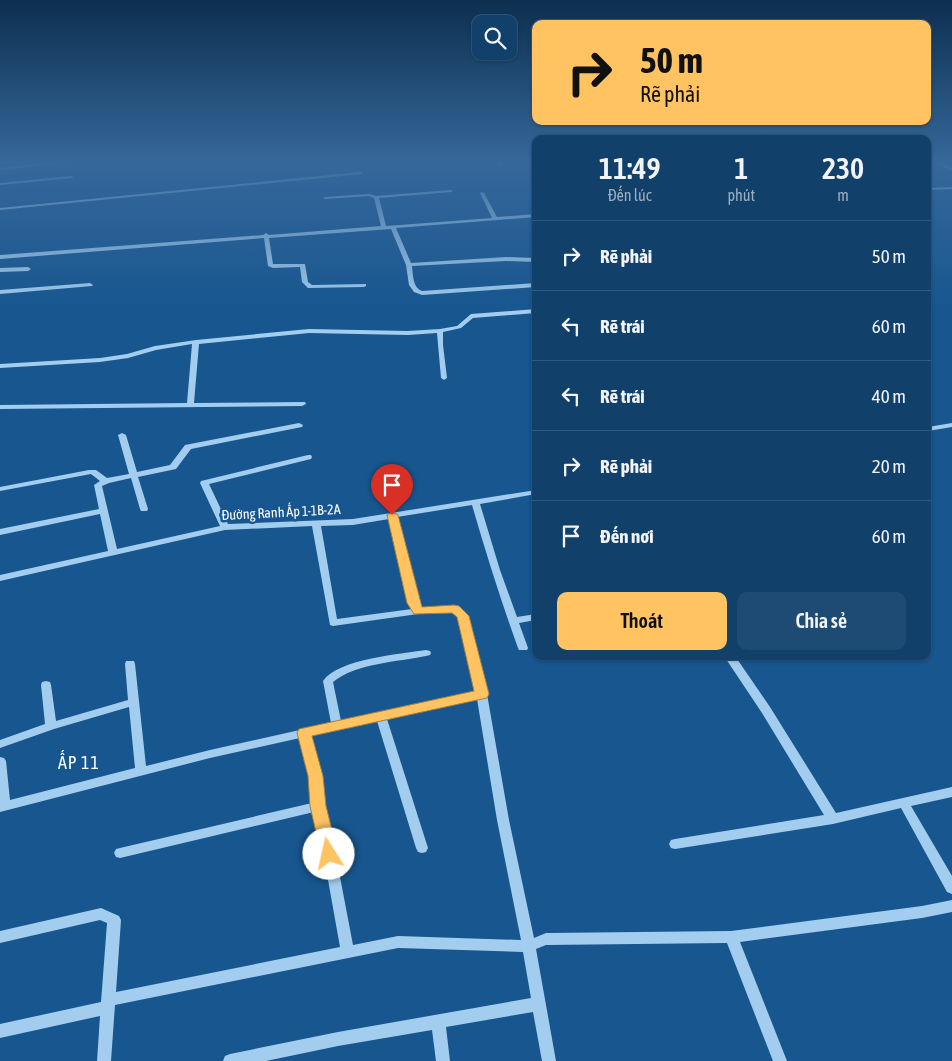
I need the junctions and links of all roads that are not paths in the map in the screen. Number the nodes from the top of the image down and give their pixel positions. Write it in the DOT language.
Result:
graph roads {
  1 [pos="380,212"];
  2 [pos="491,212"];
  3 [pos="532,216"];
  4 [pos="495,219"];
  5 [pos="392,226"];
  6 [pos="384,227"];
  7 [pos="266,235"];
  8 [pos="0,257"];
  9 [pos="532,260"];
  10 [pos="409,265"];
  11 [pos="28,269"];
  12 [pos="0,270"];
  13 [pos="90,285"];
  14 [pos="364,285"];
  15 [pos="532,285"];
  16 [pos="0,292"];
  17 [pos="532,311"];
  18 [pos="440,331"];
  19 [pos="196,342"];
  20 [pos="0,366"];
  21 [pos="444,378"];
  22 [pos="302,404"];
  23 [pos="190,406"];
  24 [pos="0,407"];
  25 [pos="299,425"];
  26 [pos="952,425"];
  27 [pos="931,428"];
  28 [pos="122,435"];
  29 [pos="308,457"];
  30 [pos="134,475"];
  31 [pos="106,481"];
  32 [pos="0,489"];
  33 [pos="532,493"];
  34 [pos="475,502"];
  35 [pos="144,509"];
  36 [pos="104,511"];
  37 [pos="392,515"];
  38 [pos="316,524"];
  39 [pos="225,527"];
  40 [pos="0,532"];
  41 [pos="113,552"];
  42 [pos="0,578"];
  43 [pos="418,611"];
  44 [pos="532,618"];
  45 [pos="513,621"];
  46 [pos="523,648"];
  47 [pos="426,653"];
  48 [pos="732,660"];
  49 [pos="130,664"];
  50 [pos="46,685"];
  51 [pos="482,694"];
  52 [pos="134,702"];
  53 [pos="381,716"];
  54 [pos="51,726"];
  55 [pos="337,726"];
  56 [pos="304,733"];
  57 [pos="0,744"];
  58 [pos="0,761"];
  59 [pos="142,771"];
  60 [pos="952,792"];
  61 [pos="903,802"];
  62 [pos="3,806"];
  63 [pos="318,806"];
  64 [pos="833,819"];
  65 [pos="675,844"];
  66 [pos="422,848"];
  67 [pos="120,853"];
  68 [pos="952,888"];
  69 [pos="952,906"];
  70 [pos="0,937"];
  71 [pos="731,937"];
  72 [pos="529,946"];
  73 [pos="348,953"];
  74 [pos="108,1003"];
  75 [pos="537,1004"];
  76 [pos="438,1022"];
  77 [pos="0,1031"];
  78 [pos="104,1061"];
  79 [pos="230,1061"];
  80 [pos="443,1061"];
  81 [pos="549,1061"];
  82 [pos="780,1061"];
  1 -- 6 [label="street"];
  2 -- 4 [label="street"];
  3 -- 4 [label="street"];
  4 -- 5 [label="street"];
  5 -- 6 [label="street"];
  5 -- 10 [label="street"];
  6 -- 7 [label="street"];
  7 -- 8 [label="street"];
  7 -- 14 [label="street"];
  9 -- 10 [label="street"];
  10 -- 15 [label="street"];
  11 -- 12 [label="street"];
  13 -- 16 [label="street"];
  17 -- 18 [label="street"];
  18 -- 19 [label="street"];
  18 -- 21 [label="street"];
  19 -- 20 [label="street"];
  19 -- 23 [label="street"];
  22 -- 23 [label="street"];
  23 -- 24 [label="street"];
  25 -- 30 [label="street"];
  26 -- 27 [label="street"];
  28 -- 30 [label="street"];
  29 -- 39 [label="street"];
  30 -- 31 [label="street"];
  30 -- 35 [label="street"];
  31 -- 32 [label="street"];
  31 -- 36 [label="street"];
  33 -- 34 [label="street, Đường Ranh Ấp 1-1B-2A"];
  34 -- 37 [label="street, Đường Ranh Ấp 1-1B-2A"];
  34 -- 45 [label="street"];
  36 -- 40 [label="street"];
  36 -- 41 [label="street"];
  37 -- 38 [label="street, Đường Ranh Ấp 1-1B-2A"];
  37 -- 43 [label="street"];
  38 -- 39 [label="street, Đường Ranh Ấp 1-1B-2A"];
  38 -- 43 [label="street"];
  39 -- 41 [label="street, Đường Ranh Ấp 1-1B-2A"];
  41 -- 42 [label="street, Đường Ranh Ấp 1-1B-2A"];
  43 -- 51 [label="street"];
  44 -- 45 [label="street"];
  45 -- 46 [label="street"];
  47 -- 55 [label="street"];
  48 -- 64 [label="street"];
  49 -- 52 [label="street"];
  50 -- 54 [label="street"];
  51 -- 53 [label="street"];
  51 -- 72 [label="street"];
  52 -- 54 [label="street"];
  52 -- 59 [label="street"];
  53 -- 55 [label="street"];
  53 -- 66 [label="street"];
  54 -- 57 [label="street"];
  55 -- 56 [label="street"];
  56 -- 59 [label="street"];
  56 -- 63 [label="street"];
  58 -- 62 [label="street"];
  59 -- 62 [label="street"];
  60 -- 61 [label="street"];
  61 -- 64 [label="street"];
  61 -- 68 [label="street"];
  63 -- 67 [label="street"];
  63 -- 73 [label="street"];
  64 -- 65 [label="street"];
  69 -- 71 [label="street"];
  70 -- 74 [label="street"];
  71 -- 72 [label="street"];
  71 -- 82 [label="street"];
  72 -- 73 [label="street"];
  72 -- 75 [label="street"];
  73 -- 74 [label="street"];
  74 -- 77 [label="street"];
  74 -- 78 [label="street"];
  75 -- 76 [label="street"];
  75 -- 81 [label="street"];
  76 -- 79 [label="street"];
  76 -- 80 [label="street"];
}
